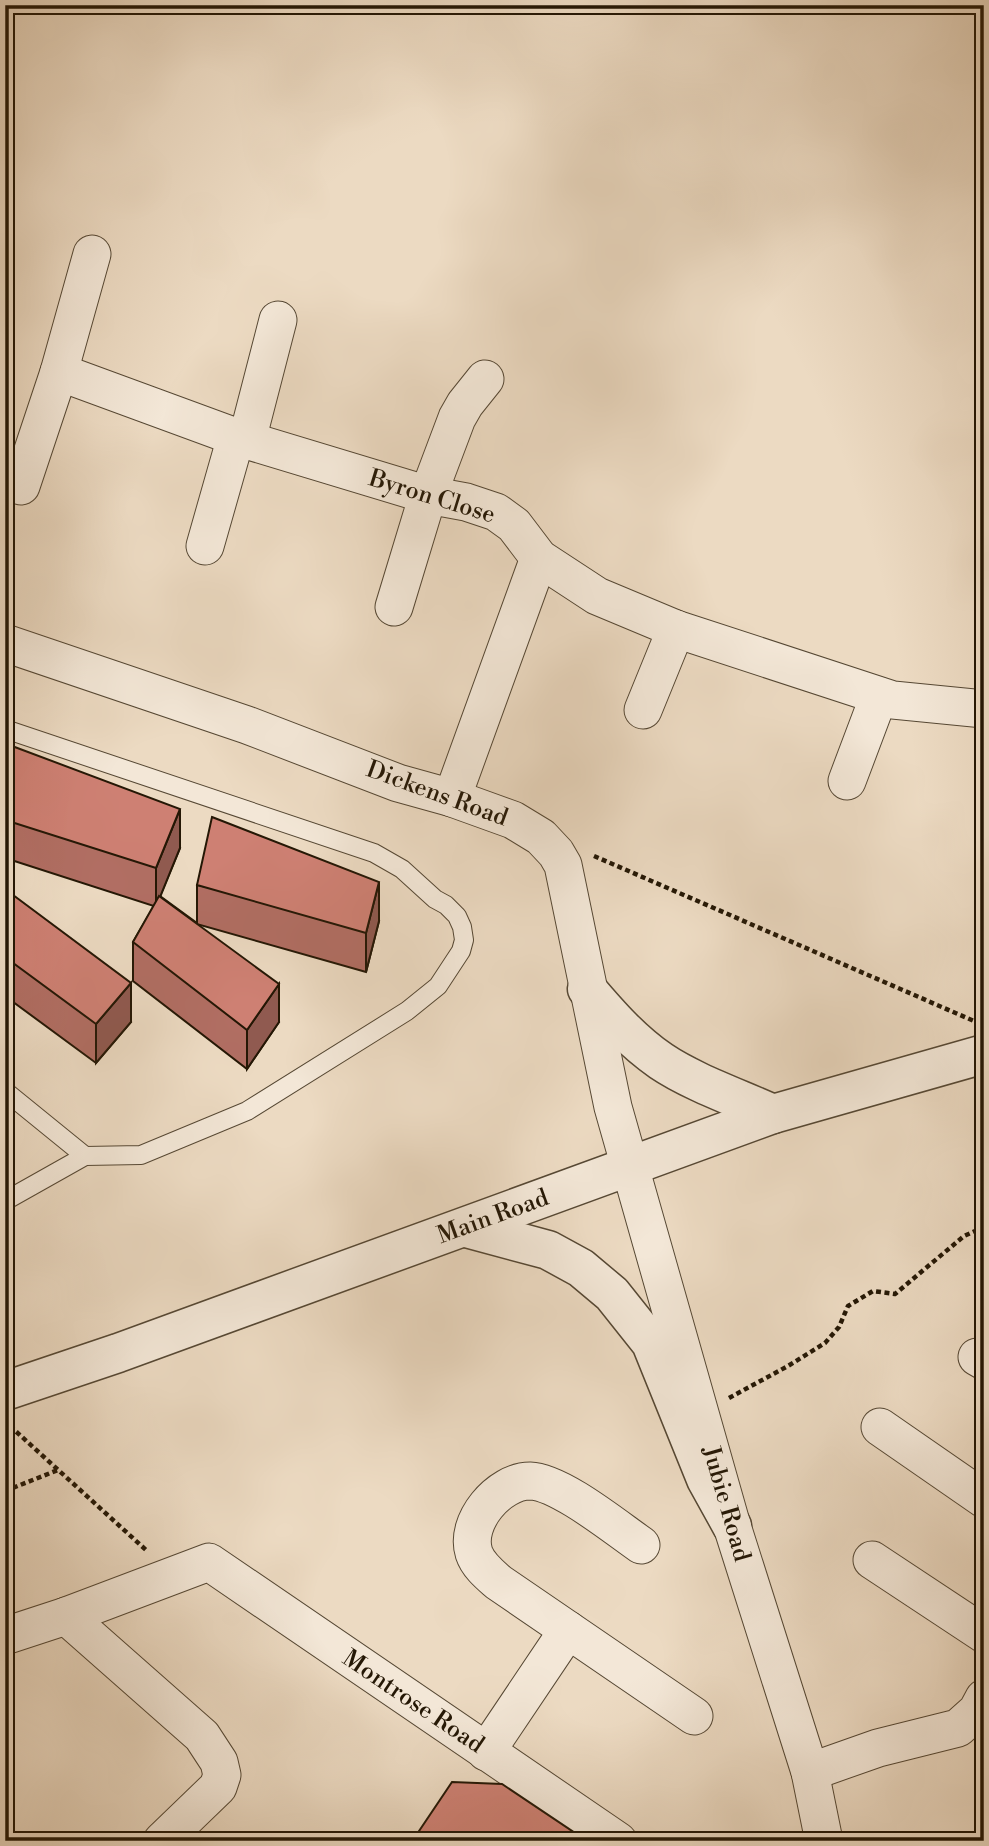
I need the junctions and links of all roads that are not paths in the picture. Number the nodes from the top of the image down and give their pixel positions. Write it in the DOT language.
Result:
graph roads {
  1 [pos="92,254"];
  2 [pos="278,320"];
  3 [pos="59,372"];
  4 [pos="485,379"];
  5 [pos="242,439"];
  6 [pos="22,486"];
  7 [pos="428,495"];
  8 [pos="205,546"];
  9 [pos="539,558"];
  10 [pos="394,607"];
  11 [pos="676,629"];
  12 [pos="5,643"];
  13 [pos="879,696"];
  14 [pos="984,709"];
  15 [pos="643,710"];
  16 [pos="5,729"];
  17 [pos="846,781"];
  18 [pos="452,798"];
  19 [pos="587,989"];
  20 [pos="984,1054"];
  21 [pos="5,1091"];
  22 [pos="774,1114"];
  23 [pos="85,1156"];
  24 [pos="630,1166"];
  25 [pos="5,1200"];
  26 [pos="466,1228"];
  27 [pos="5,1391"];
  28 [pos="880,1427"];
  29 [pos="984,1499"];
  30 [pos="732,1526"];
  31 [pos="641,1545"];
  32 [pos="872,1560"];
  33 [pos="66,1616"];
  34 [pos="568,1630"];
  35 [pos="984,1634"];
  36 [pos="5,1636"];
  37 [pos="984,1698"];
  38 [pos="694,1716"];
  39 [pos="485,1752"];
  40 [pos="810,1772"];
  41 [pos="162,1841"];
  42 [pos="618,1841"];
  43 [pos="824,1841"];
  1 -- 3 [label="street"];
  2 -- 5 [label="street"];
  3 -- 5 [label="street, Byron Close"];
  3 -- 6 [label="street"];
  4 -- 7 [label="street"];
  5 -- 7 [label="street, Byron Close"];
  5 -- 8 [label="street"];
  7 -- 9 [label="street, Byron Close"];
  7 -- 10 [label="street"];
  9 -- 11 [label="street, Byron Close"];
  9 -- 18 [label="street"];
  11 -- 13 [label="street, Byron Close"];
  11 -- 15 [label="street"];
  12 -- 18 [label="street, Dickens Road"];
  13 -- 14 [label="street, Byron Close"];
  13 -- 17 [label="street"];
  16 -- 23 [label="lane"];
  18 -- 19 [label="street, Dickens Road"];
  19 -- 22 [label="street"];
  19 -- 24 [label="street, Dickens Road"];
  20 -- 22 [label="street, Main Road"];
  21 -- 23 [label="lane"];
  22 -- 24 [label="street, Main Road"];
  23 -- 25 [label="lane"];
  24 -- 26 [label="street, Main Road"];
  24 -- 30 [label="street, Jubie Road"];
  26 -- 27 [label="street, Main Road"];
  26 -- 30 [label="street"];
  28 -- 29 [label="street"];
  30 -- 40 [label="street, Jubie Road"];
  31 -- 34 [label="street"];
  32 -- 35 [label="street"];
  33 -- 36 [label="street"];
  33 -- 39 [label="street, Montrose Road"];
  33 -- 41 [label="street"];
  34 -- 38 [label="street"];
  34 -- 39 [label="street"];
  37 -- 40 [label="street"];
  39 -- 42 [label="street, Montrose Road"];
  40 -- 43 [label="street, Jubie Road"];
}
